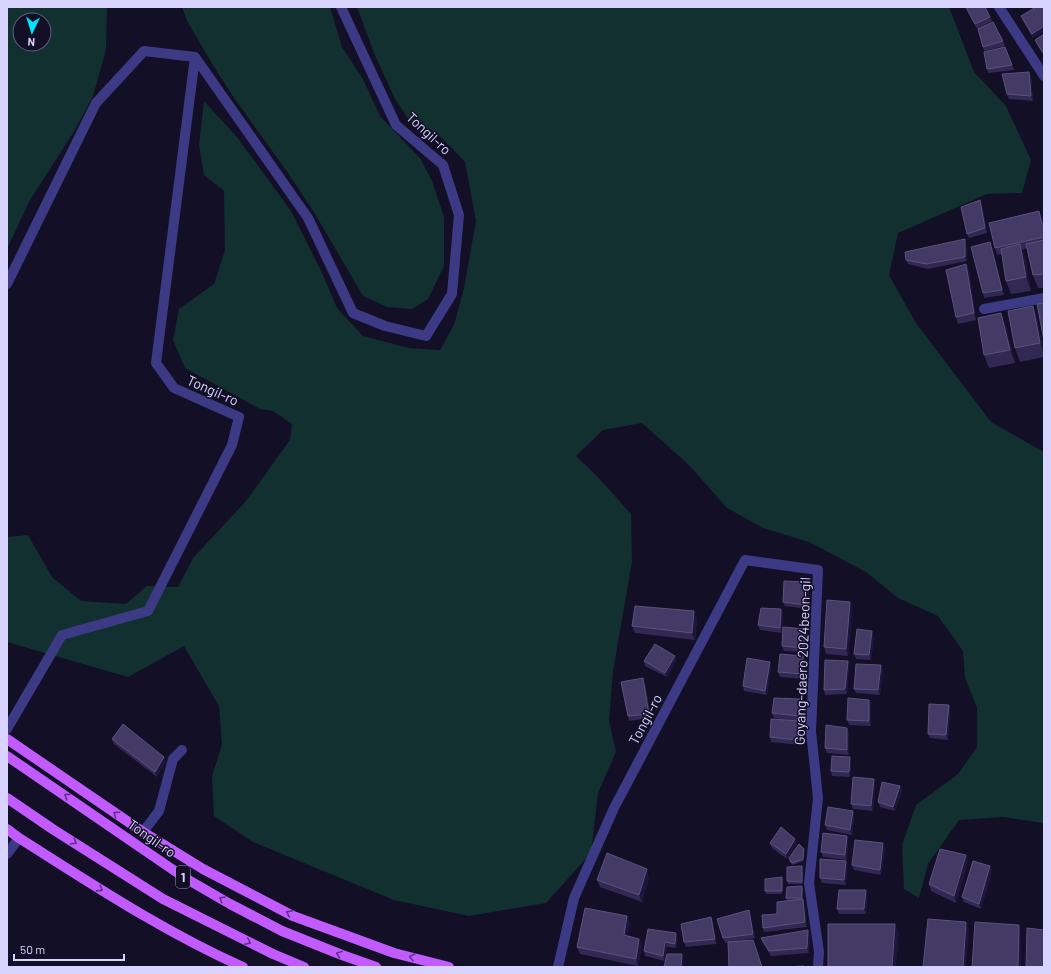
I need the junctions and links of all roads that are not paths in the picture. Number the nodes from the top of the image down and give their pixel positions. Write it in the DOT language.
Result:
graph roads {
  1 [pos="341,7"];
  2 [pos="999,7"];
  3 [pos="195,57"];
  4 [pos="1044,76"];
  5 [pos="7,284"];
  6 [pos="1044,298"];
  7 [pos="984,308"];
  8 [pos="818,570"];
  9 [pos="7,729"];
  10 [pos="7,739"];
  11 [pos="182,750"];
  12 [pos="7,756"];
  13 [pos="7,798"];
  14 [pos="7,829"];
  15 [pos="143,832"];
  16 [pos="20,838"];
  17 [pos="7,854"];
  18 [pos="243,967"];
  19 [pos="304,967"];
  20 [pos="376,967"];
  21 [pos="449,967"];
  22 [pos="558,967"];
  23 [pos="818,967"];
  1 -- 3 [label="street, Tongil-ro"];
  2 -- 4 [label="street"];
  3 -- 5 [label="street"];
  3 -- 9 [label="street, Tongil-ro"];
  6 -- 7 [label="street"];
  8 -- 22 [label="street, Tongil-ro"];
  8 -- 23 [label="street, Goyang-daero 2024beon-gil"];
  15 -- 10 [label="main road, one-way"];
  11 -- 15 [label="street"];
  20 -- 12 [label="main road, Tongil-ro / 1, one-way"];
  13 -- 19 [label="main road, 1, one-way"];
  14 -- 16 [label="main road"];
  21 -- 15 [label="main road, one-way"];
  16 -- 17 [label="street"];
  16 -- 18 [label="main road, one-way"];
}
